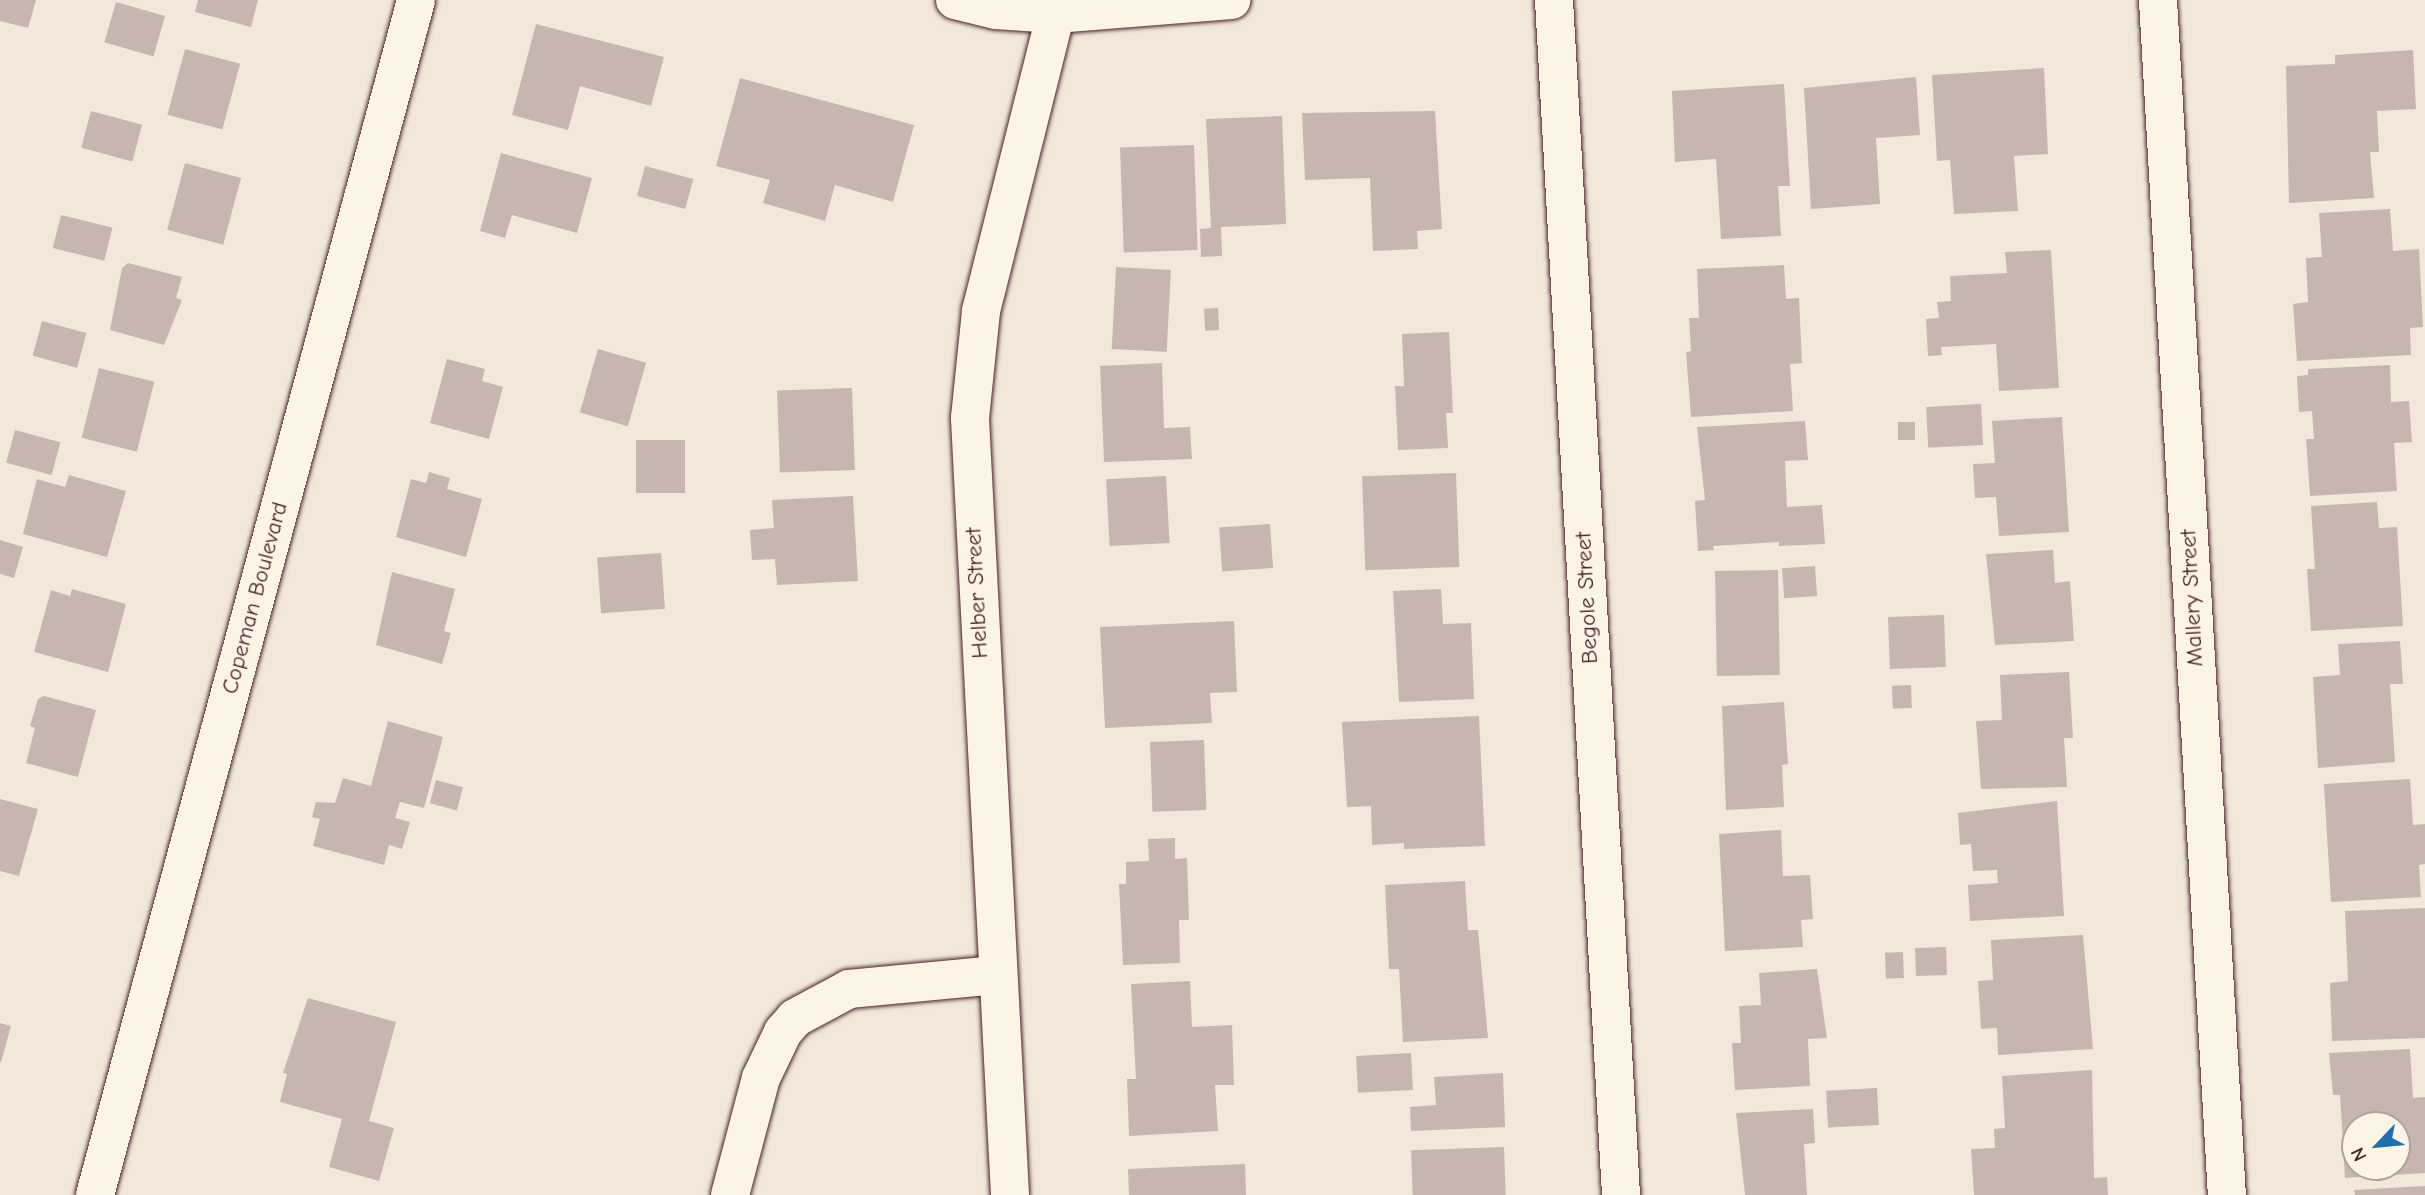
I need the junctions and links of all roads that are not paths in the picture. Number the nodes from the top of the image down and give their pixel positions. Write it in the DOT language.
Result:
graph roads {
  1 [pos="416,0"];
  2 [pos="955,0"];
  3 [pos="1231,0"];
  4 [pos="1554,0"];
  5 [pos="2158,0"];
  6 [pos="1057,7"];
  7 [pos="996,975"];
  8 [pos="95,1195"];
  9 [pos="730,1195"];
  10 [pos="1010,1195"];
  11 [pos="1621,1195"];
  12 [pos="2227,1195"];
  1 -- 8 [label="street, Copeman Boulevard"];
  2 -- 6 [label="street"];
  3 -- 6 [label="street"];
  4 -- 11 [label="street, Begole Street"];
  5 -- 12 [label="street, Mallery Street"];
  6 -- 7 [label="street, Helber Street"];
  7 -- 9 [label="street"];
  7 -- 10 [label="street, Helber Street"];
}
